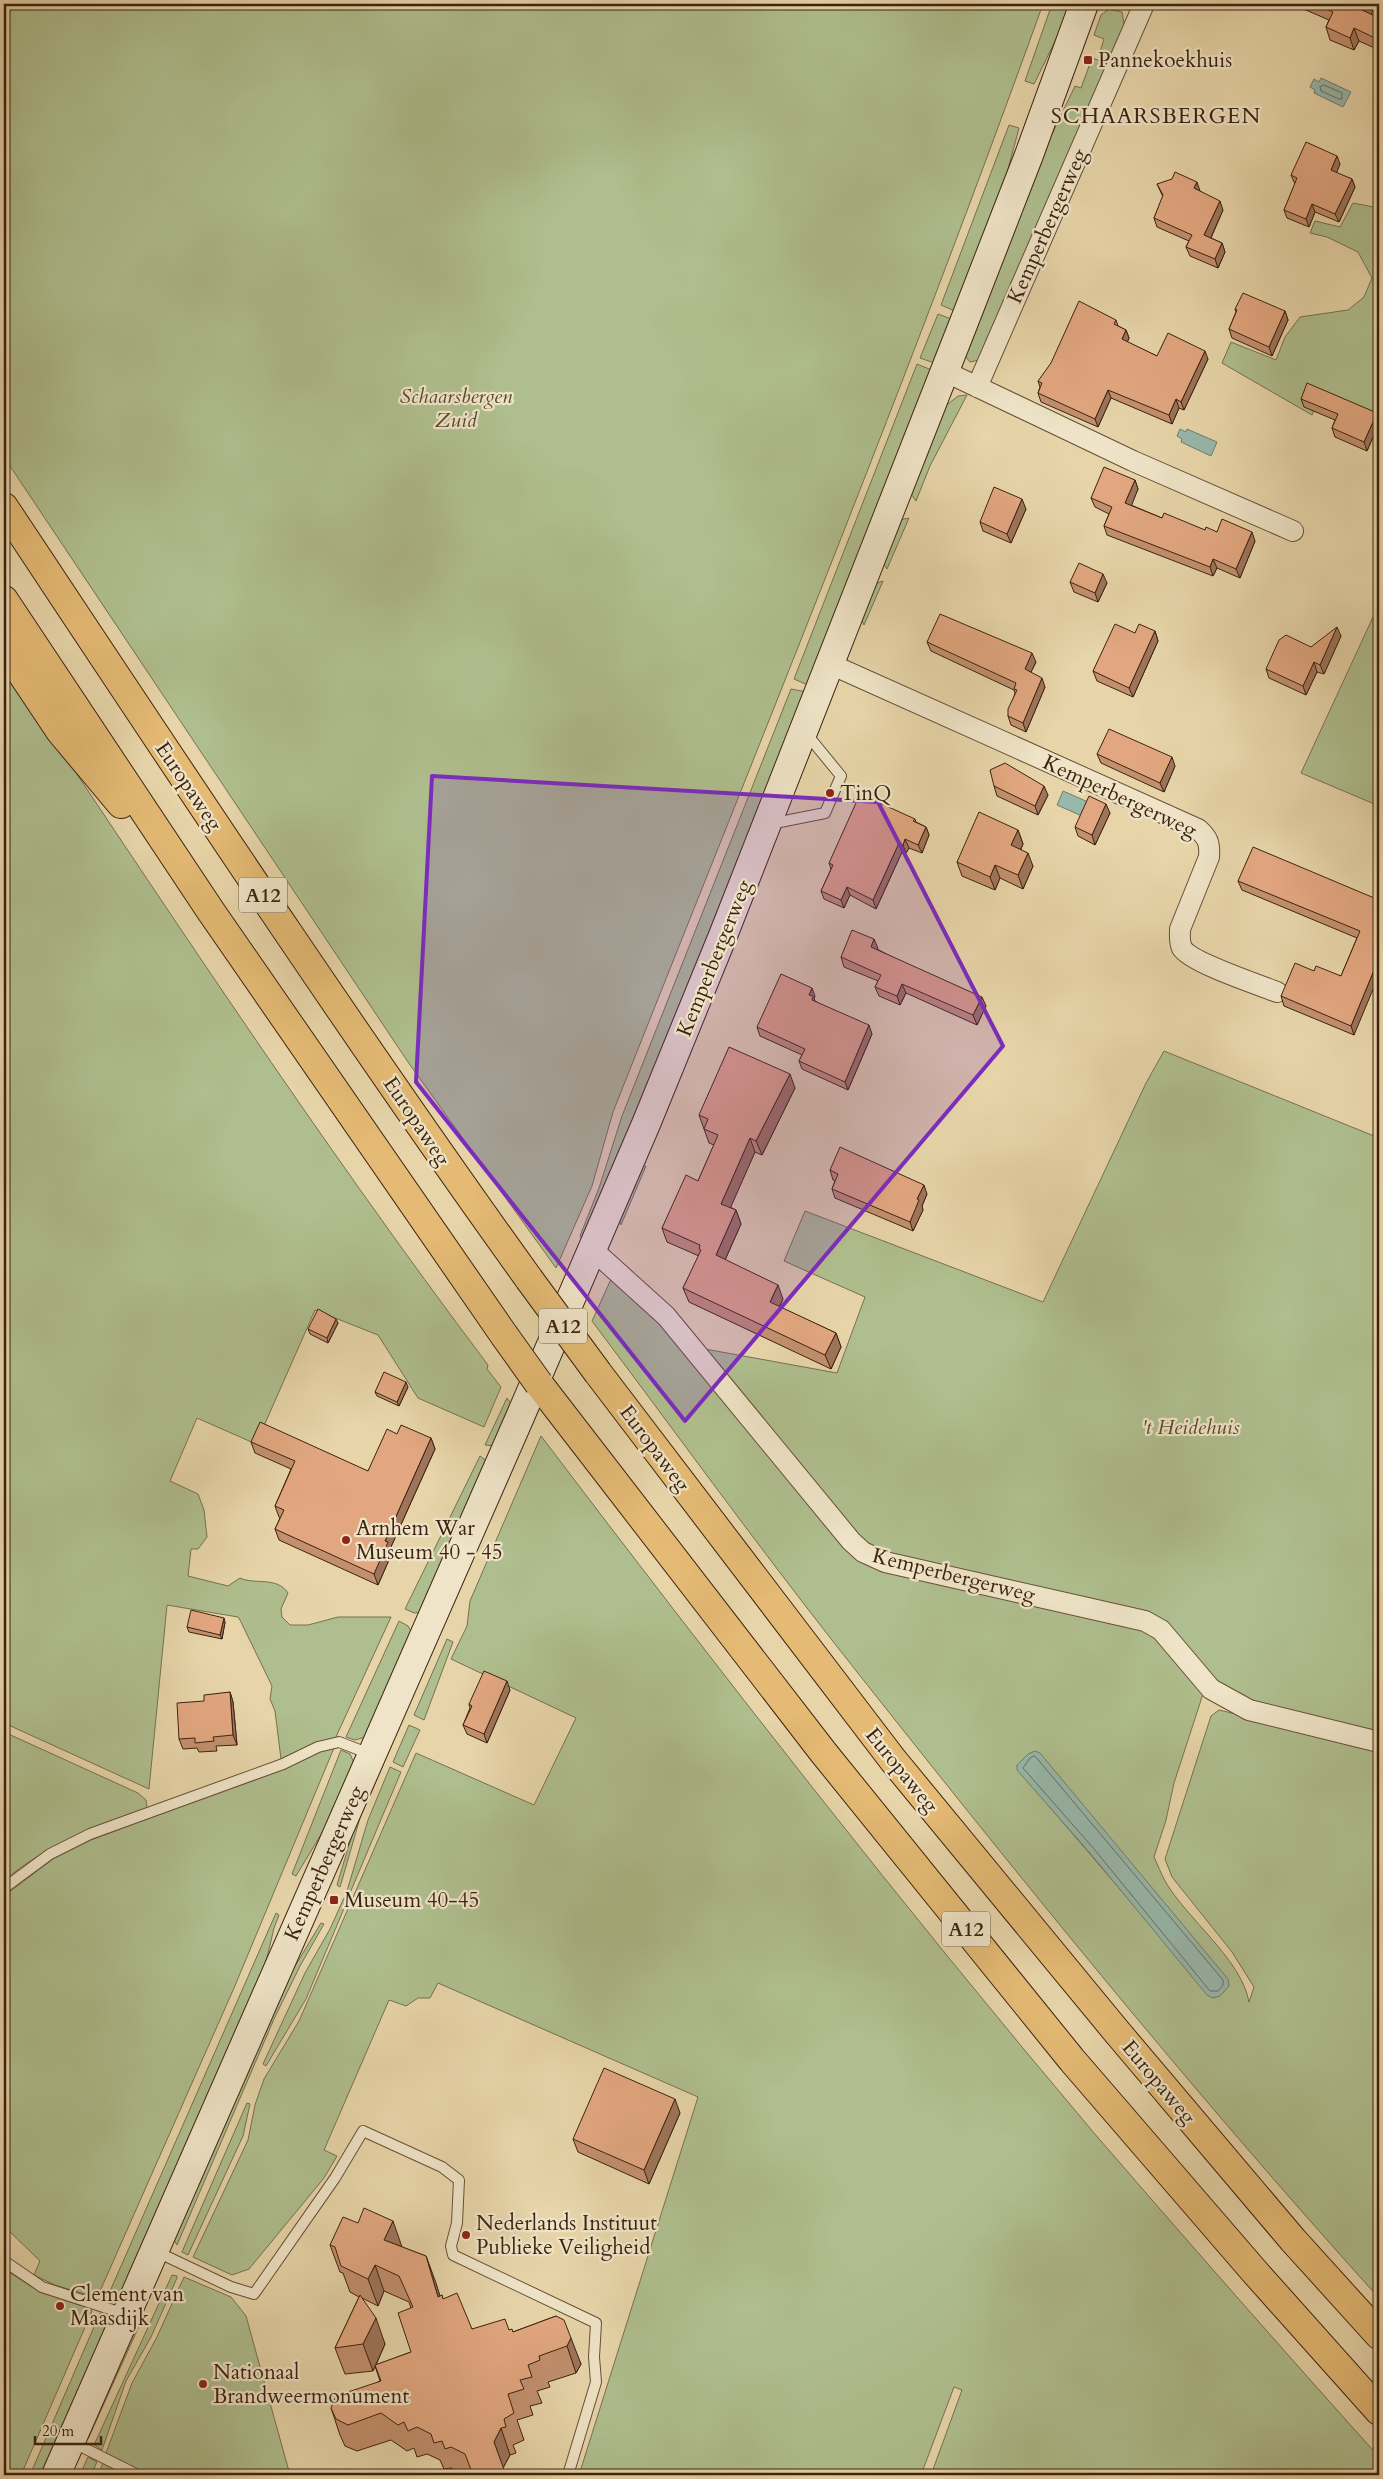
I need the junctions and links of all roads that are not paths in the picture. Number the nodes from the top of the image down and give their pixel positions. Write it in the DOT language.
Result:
graph roads {
  1 [pos="1084,4"];
  2 [pos="1137,6"];
  3 [pos="944,371"];
  4 [pos="977,387"];
  5 [pos="4,507"];
  6 [pos="1292,530"];
  7 [pos="4,600"];
  8 [pos="4,647"];
  9 [pos="830,664"];
  10 [pos="804,730"];
  11 [pos="767,825"];
  12 [pos="210,910"];
  13 [pos="1277,992"];
  14 [pos="593,1250"];
  15 [pos="1379,1742"];
  16 [pos="372,1754"];
  17 [pos="4,1888"];
  18 [pos="155,2251"];
  19 [pos="4,2261"];
  20 [pos="127,2315"];
  21 [pos="1379,2335"];
  22 [pos="1379,2411"];
  23 [pos="72,2441"];
  24 [pos="56,2475"];
  25 [pos="138,2475"];
  26 [pos="568,2475"];
  1 -- 3 [label="main road, Kemperbergerweg"];
  2 -- 4 [label="street, Kemperbergerweg"];
  3 -- 4 [label="street"];
  3 -- 9 [label="main road, Kemperbergerweg"];
  4 -- 6 [label="street"];
  5 -- 21 [label="highway, Europaweg / A12, bridge"];
  7 -- 12 [label="highway, A12"];
  8 -- 12 [label="highway, A12"];
  9 -- 10 [label="main road, Kemperbergerweg"];
  9 -- 13 [label="street, Kemperbergerweg"];
  10 -- 11 [label="main road, Kemperbergerweg"];
  10 -- 11 [label="lane"];
  11 -- 14 [label="main road, Kemperbergerweg"];
  12 -- 22 [label="highway, A12, bridge"];
  14 -- 15 [label="street, Kemperbergerweg"];
  14 -- 16 [label="main road, Kemperbergerweg"];
  16 -- 17 [label="lane"];
  16 -- 18 [label="main road, Kemperbergerweg"];
  18 -- 20 [label="main road, Kemperbergerweg"];
  18 -- 26 [label="lane"];
  19 -- 20 [label="lane"];
  20 -- 23 [label="main road, Kemperbergerweg"];
  23 -- 24 [label="main road, Kemperbergerweg"];
  23 -- 25 [label="lane"];
}
